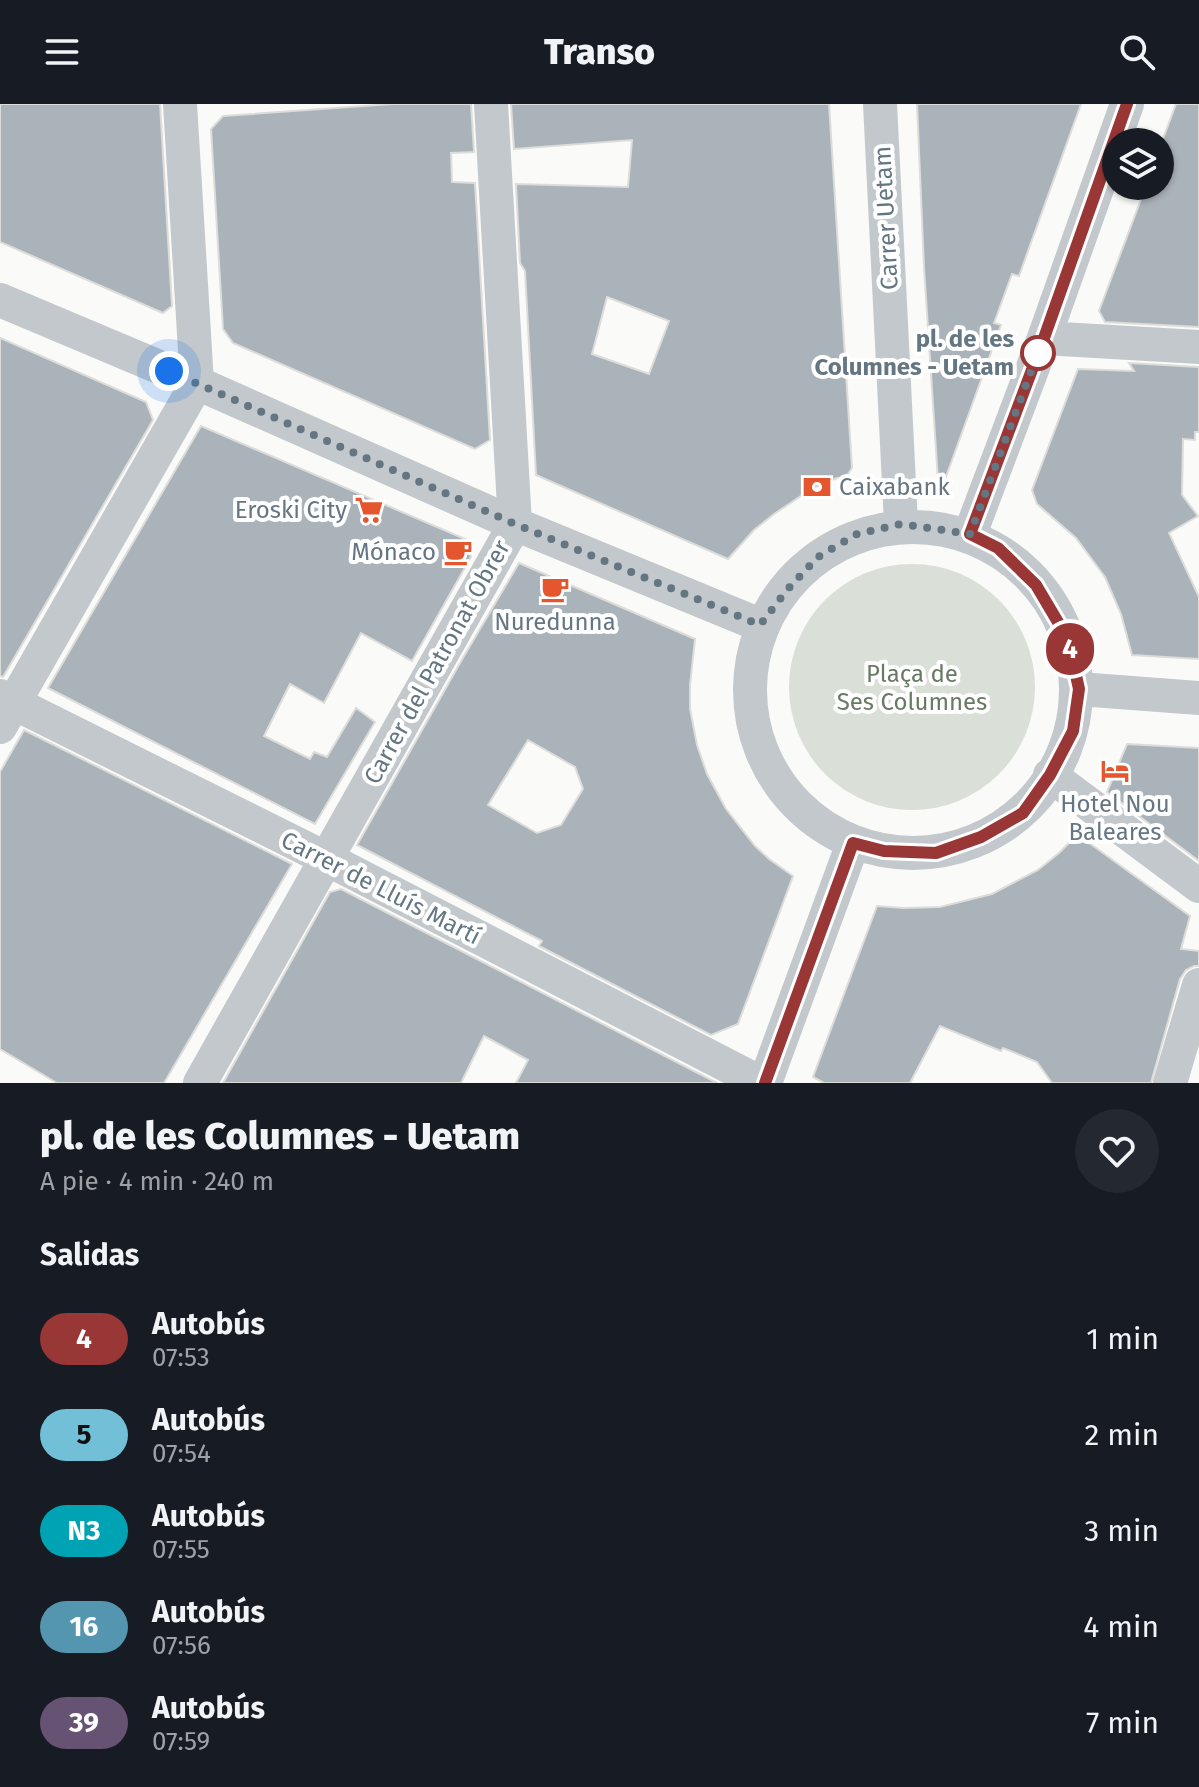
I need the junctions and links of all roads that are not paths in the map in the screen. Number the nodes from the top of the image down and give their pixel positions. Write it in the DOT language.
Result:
graph roads {
  1 [pos="180,104"];
  2 [pos="491,104"];
  3 [pos="880,104"];
  4 [pos="1127,104"];
  5 [pos="0,300"];
  6 [pos="1044,338"];
  7 [pos="1199,347"];
  8 [pos="197,383"];
  9 [pos="515,524"];
  10 [pos="901,524"];
  11 [pos="970,534"];
  12 [pos="760,625"];
  13 [pos="1079,689"];
  14 [pos="1199,698"];
  15 [pos="4,708"];
  16 [pos="1050,775"];
  17 [pos="853,843"];
  18 [pos="327,859"];
  19 [pos="1199,886"];
  20 [pos="1199,985"];
  21 [pos="200,1083"];
  22 [pos="763,1083"];
  23 [pos="1170,1083"];
  1 -- 8 [label="street"];
  2 -- 9 [label="street, Carrer del Patronat Obrer"];
  3 -- 10 [label="street, Carrer Uetam"];
  4 -- 6 [label="street"];
  5 -- 8 [label="street"];
  6 -- 7 [label="street"];
  6 -- 11 [label="street"];
  8 -- 9 [label="street"];
  8 -- 15 [label="street"];
  9 -- 12 [label="street"];
  9 -- 18 [label="street, Carrer del Patronat Obrer"];
  10 -- 11 [label="street"];
  10 -- 12 [label="street"];
  11 -- 13 [label="street"];
  12 -- 17 [label="street"];
  13 -- 14 [label="street"];
  13 -- 16 [label="street"];
  15 -- 18 [label="street, Carrer de Lluís Martí"];
  16 -- 17 [label="street"];
  16 -- 19 [label="street"];
  17 -- 22 [label="street"];
  18 -- 21 [label="street, Carrer del Patronat Obrer"];
  18 -- 22 [label="street, Carrer de Lluís Martí"];
  20 -- 23 [label="street"];
}
